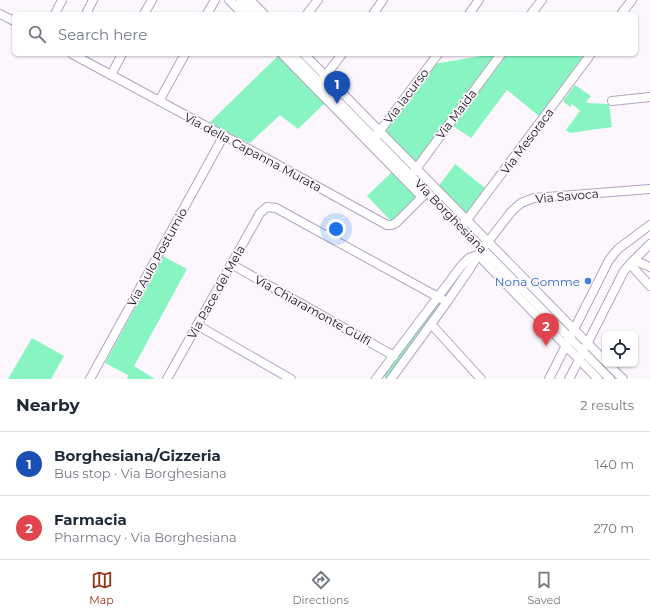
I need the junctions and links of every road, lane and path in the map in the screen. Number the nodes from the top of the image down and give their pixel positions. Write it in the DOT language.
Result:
graph roads {
  1 [pos="62,0"];
  2 [pos="93,0"];
  3 [pos="152,0"];
  4 [pos="215,0"];
  5 [pos="229,0"];
  6 [pos="241,0"];
  7 [pos="250,0"];
  8 [pos="318,0"];
  9 [pos="383,0"];
  10 [pos="479,0"];
  11 [pos="542,0"];
  12 [pos="632,0"];
  13 [pos="56,12"];
  14 [pos="87,12"];
  15 [pos="145,12"];
  16 [pos="208,12"];
  17 [pos="241,12"];
  18 [pos="252,12"];
  19 [pos="262,12"];
  20 [pos="309,12"];
  21 [pos="374,12"];
  22 [pos="470,12"];
  23 [pos="533,12"];
  24 [pos="623,12"];
  25 [pos="0,14"];
  26 [pos="12,20"];
  27 [pos="76,56"];
  28 [pos="121,56"];
  29 [pos="184,56"];
  30 [pos="284,56"];
  31 [pos="294,56"];
  32 [pos="306,56"];
  33 [pos="340,56"];
  34 [pos="436,56"];
  35 [pos="500,56"];
  36 [pos="590,56"];
  37 [pos="111,75"];
  38 [pos="323,79"];
  39 [pos="650,89"];
  40 [pos="647,98"];
  41 [pos="159,101"];
  42 [pos="612,101"];
  43 [pos="377,135"];
  44 [pos="224,136"];
  45 [pos="413,172"];
  46 [pos="650,189"];
  47 [pos="425,194"];
  48 [pos="464,224"];
  49 [pos="650,226"];
  50 [pos="650,244"];
  51 [pos="483,248"];
  52 [pos="632,262"];
  53 [pos="231,264"];
  54 [pos="650,267"];
  55 [pos="650,286"];
  56 [pos="438,296"];
  57 [pos="447,302"];
  58 [pos="431,324"];
  59 [pos="198,325"];
  60 [pos="573,329"];
  61 [pos="569,338"];
  62 [pos="587,343"];
  63 [pos="565,346"];
  64 [pos="583,351"];
  65 [pos="394,356"];
  66 [pos="602,358"];
  67 [pos="579,359"];
  68 [pos="611,367"];
  69 [pos="378,378"];
  70 [pos="90,379"];
  71 [pos="167,379"];
  72 [pos="291,379"];
  73 [pos="391,379"];
  74 [pos="481,379"];
  75 [pos="549,379"];
  76 [pos="569,379"];
  77 [pos="598,379"];
  78 [pos="610,379"];
  79 [pos="623,379"];
  1 -- 13 [label="street"];
  2 -- 14 [label="street"];
  3 -- 15 [label="street"];
  4 -- 16 [label="street"];
  5 -- 17 [label="street"];
  6 -- 18 [label="street"];
  7 -- 19 [label="street"];
  8 -- 20 [label="street"];
  9 -- 21 [label="street"];
  10 -- 22 [label="street"];
  11 -- 23 [label="street"];
  12 -- 24 [label="street"];
  25 -- 26 [label="street"];
  27 -- 37 [label="street, Via della Capanna Murata"];
  28 -- 37 [label="street"];
  29 -- 41 [label="street"];
  30 -- 47 [label="street, Via Borghesiana"];
  31 -- 38 [label="street, Via Borghesiana"];
  32 -- 38 [label="street, Via Borghesiana"];
  33 -- 38 [label="street"];
  34 -- 43 [label="street, Via Iacurso"];
  35 -- 45 [label="street, Via Maida"];
  36 -- 48 [label="street, Via Mesoraca"];
  37 -- 41 [label="street, Via della Capanna Murata"];
  38 -- 43 [label="street, Via Borghesiana"];
  39 -- 40 [label="street"];
  40 -- 42 [label="street"];
  41 -- 44 [label="street, Via della Capanna Murata"];
  43 -- 45 [label="street, Via Borghesiana"];
  44 -- 47 [label="street, Via della Capanna Murata"];
  44 -- 70 [label="street, Via Aulo Postumio"];
  45 -- 47 [label="street, Via Borghesiana"];
  45 -- 48 [label="street, Via Borghesiana"];
  46 -- 51 [label="street, Via Savoca"];
  47 -- 48 [label="street, Via Borghesiana"];
  48 -- 51 [label="street, Via Borghesiana"];
  49 -- 60 [label="street"];
  50 -- 52 [label="street"];
  51 -- 56 [label="street"];
  51 -- 57 [label="street, Via Savoca"];
  51 -- 60 [label="street, Via Borghesiana"];
  51 -- 61 [label="street, Via Borghesiana"];
  51 -- 63 [label="street, Via Borghesiana"];
  52 -- 54 [label="street"];
  52 -- 55 [label="street"];
  52 -- 62 [label="street"];
  53 -- 56 [label="street, Via Pace del Mela"];
  53 -- 59 [label="street, Via Pace del Mela"];
  53 -- 65 [label="street, Via Chiaramonte Gulfi"];
  56 -- 57 [label="street"];
  56 -- 65 [label="street"];
  57 -- 58 [label="street, Via Savoca"];
  58 -- 73 [label="street, Via Savoca"];
  58 -- 74 [label="street"];
  59 -- 71 [label="street, Via Pace del Mela"];
  59 -- 72 [label="street"];
  60 -- 61 [label="street"];
  60 -- 62 [label="street, Via Borghesiana"];
  61 -- 63 [label="street"];
  61 -- 64 [label="street, Via Borghesiana"];
  62 -- 64 [label="street"];
  62 -- 66 [label="street, Via Borghesiana"];
  63 -- 67 [label="street, Via Borghesiana"];
  63 -- 75 [label="street"];
  64 -- 67 [label="street"];
  64 -- 78 [label="street, Via Borghesiana"];
  65 -- 69 [label="street"];
  67 -- 76 [label="street"];
  67 -- 77 [label="street, Via Borghesiana"];
  68 -- 79 [label="street"];
}
